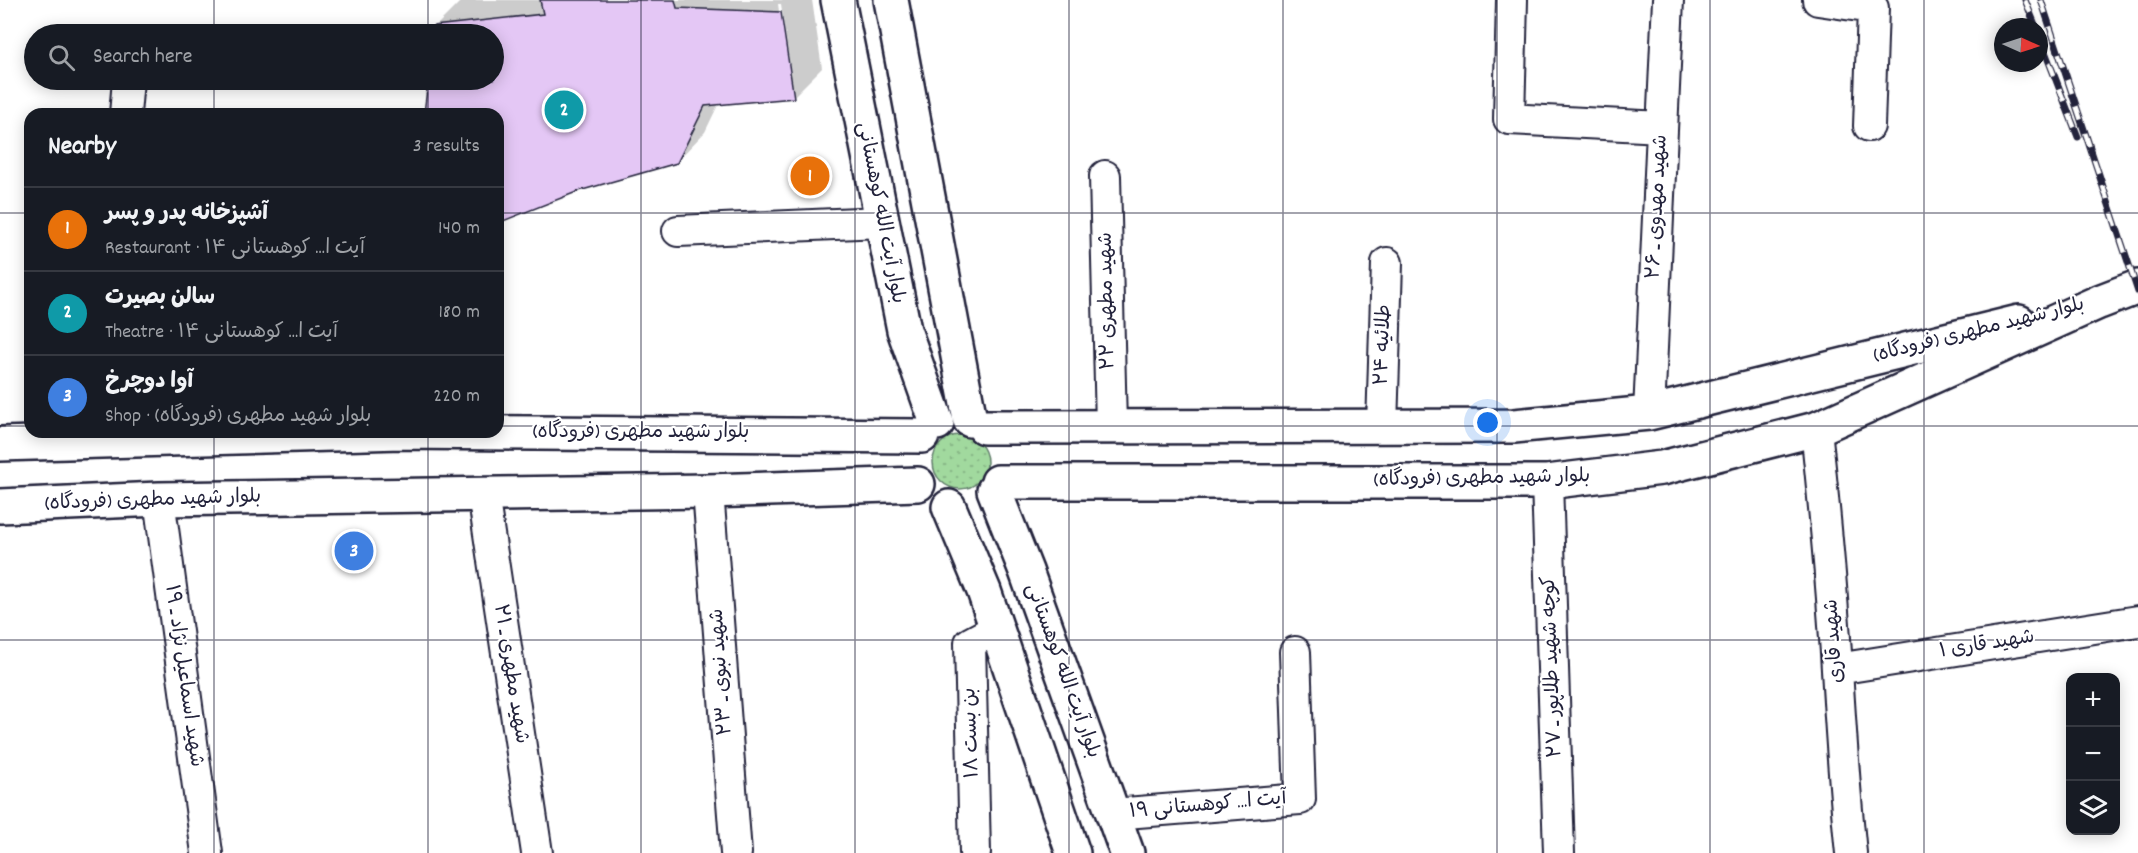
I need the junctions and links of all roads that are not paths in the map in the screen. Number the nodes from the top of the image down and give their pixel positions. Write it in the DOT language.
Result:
graph roads {
  1 [pos="838,0"];
  2 [pos="891,0"];
  3 [pos="1512,0"];
  4 [pos="1668,0"];
  5 [pos="1818,0"];
  6 [pos="127,90"];
  7 [pos="126,108"];
  8 [pos="1869,126"];
  9 [pos="1662,127"];
  10 [pos="1105,176"];
  11 [pos="881,222"];
  12 [pos="678,231"];
  13 [pos="1387,263"];
  14 [pos="944,274"];
  15 [pos="893,279"];
  16 [pos="2138,287"];
  17 [pos="2099,302"];
  18 [pos="1649,413"];
  19 [pos="977,423"];
  20 [pos="1112,426"];
  21 [pos="1382,427"];
  22 [pos="929,429"];
  23 [pos="1816,429"];
  24 [pos="504,431"];
  25 [pos="76,438"];
  26 [pos="0,444"];
  27 [pos="1547,482"];
  28 [pos="918,484"];
  29 [pos="996,486"];
  30 [pos="708,491"];
  31 [pos="483,494"];
  32 [pos="159,499"];
  33 [pos="0,506"];
  34 [pos="950,507"];
  35 [pos="1026,571"];
  36 [pos="984,591"];
  37 [pos="2138,621"];
  38 [pos="996,629"];
  39 [pos="1295,652"];
  40 [pos="1837,669"];
  41 [pos="1113,814"];
  42 [pos="207,853"];
  43 [pos="537,853"];
  44 [pos="736,853"];
  45 [pos="975,853"];
  46 [pos="1073,853"];
  47 [pos="1126,853"];
  48 [pos="1560,853"];
  49 [pos="1851,853"];
  1 -- 11 [label="main road, بلوار آیت الله کوهستانی"];
  2 -- 14 [label="main road"];
  3 -- 9 [label="street"];
  4 -- 9 [label="street, شهید مهدوی ـ ۲۶"];
  5 -- 8 [label="street"];
  6 -- 7 [label="street"];
  9 -- 18 [label="street, شهید مهدوی ـ ۲۶"];
  10 -- 20 [label="street, شهید مطهری ۲۲"];
  11 -- 12 [label="street"];
  11 -- 15 [label="main road, بلوار آیت الله کوهستانی"];
  13 -- 21 [label="street, طلائیه ۲۴"];
  14 -- 15 [label="main road"];
  14 -- 19 [label="main road"];
  15 -- 22 [label="main road, بلوار آیت الله کوهستانی"];
  16 -- 17 [label="main road"];
  17 -- 18 [label="main road, بلوار شهید مطهری (فرودگاه)"];
  17 -- 23 [label="main road, بلوار شهید مطهری (فرودگاه)"];
  18 -- 21 [label="main road, بلوار شهید مطهری (فرودگاه)"];
  19 -- 20 [label="main road, بلوار شهید مطهری (فرودگاه)"];
  19 -- 22 [label="main road"];
  19 -- 29 [label="main road"];
  20 -- 21 [label="main road, بلوار شهید مطهری (فرودگاه)"];
  22 -- 24 [label="main road, بلوار شهید مطهری (فرودگاه)"];
  22 -- 28 [label="main road"];
  23 -- 27 [label="main road, بلوار شهید مطهری (فرودگاه)"];
  23 -- 40 [label="street, شهید قاری"];
  25 -- 26 [label="main road, بلوار شهید مطهری (فرودگاه)"];
  27 -- 29 [label="main road, بلوار شهید مطهری (فرودگاه)"];
  27 -- 48 [label="street, کوچه شهید طلاپور ـ ۲۷"];
  28 -- 30 [label="main road, بلوار شهید مطهری (فرودگاه)"];
  28 -- 34 [label="main road"];
  29 -- 34 [label="main road"];
  29 -- 35 [label="main road, بلوار آیت الله کوهستانی"];
  30 -- 31 [label="main road, بلوار شهید مطهری (فرودگاه)"];
  30 -- 44 [label="street, شهید نبوی ـ ۲۳"];
  31 -- 32 [label="main road, بلوار شهید مطهری (فرودگاه)"];
  31 -- 43 [label="street, شهید مطهری ـ ۲۱"];
  32 -- 33 [label="main road, بلوار شهید مطهری (فرودگاه)"];
  32 -- 42 [label="street, شهید اسماعیل نژاد ـ ۱۹"];
  34 -- 36 [label="main road"];
  35 -- 36 [label="main road"];
  35 -- 41 [label="main road, بلوار آیت الله کوهستانی"];
  36 -- 38 [label="main road"];
  37 -- 40 [label="street, شهید قاری ۱"];
  38 -- 45 [label="street, بن بست ۱۸"];
  38 -- 46 [label="main road"];
  39 -- 41 [label="street, آیت ا... کوهستانی ۱۹"];
  40 -- 49 [label="street, شهید قاری"];
  41 -- 47 [label="main road, بلوار آیت الله کوهستانی"];
}
